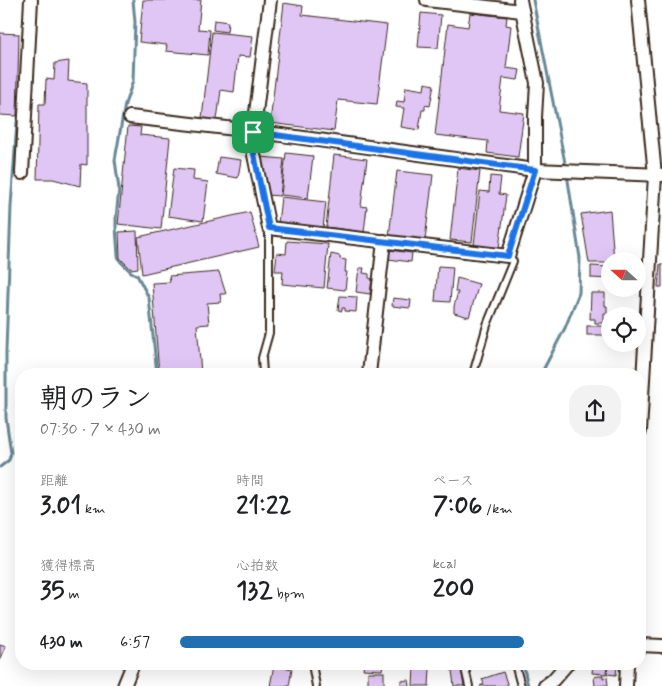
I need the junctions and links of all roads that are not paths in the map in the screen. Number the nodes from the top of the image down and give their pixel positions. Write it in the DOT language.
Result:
graph roads {
  1 [pos="31,0"];
  2 [pos="270,0"];
  3 [pos="427,0"];
  4 [pos="638,0"];
  5 [pos="521,5"];
  6 [pos="130,117"];
  7 [pos="253,132"];
  8 [pos="535,170"];
  9 [pos="22,173"];
  10 [pos="659,175"];
  11 [pos="269,228"];
  12 [pos="384,241"];
  13 [pos="508,256"];
  14 [pos="263,368"];
  15 [pos="370,368"];
  16 [pos="476,368"];
  17 [pos="645,368"];
  18 [pos="646,645"];
  19 [pos="662,646"];
  20 [pos="131,670"];
  21 [pos="313,670"];
  22 [pos="465,670"];
  23 [pos="517,670"];
  24 [pos="562,670"];
  25 [pos="627,670"];
  26 [pos="124,686"];
  27 [pos="316,686"];
  28 [pos="469,686"];
  29 [pos="521,686"];
  30 [pos="545,686"];
  31 [pos="626,686"];
  1 -- 9 [label="street"];
  2 -- 7 [label="street"];
  3 -- 5 [label="street"];
  4 -- 10 [label="street"];
  5 -- 8 [label="street"];
  6 -- 7 [label="street"];
  7 -- 8 [label="street"];
  7 -- 11 [label="street"];
  8 -- 10 [label="street"];
  8 -- 13 [label="street"];
  10 -- 17 [label="street"];
  11 -- 12 [label="street"];
  11 -- 14 [label="lane"];
  12 -- 13 [label="street"];
  12 -- 15 [label="street"];
  13 -- 16 [label="lane"];
  18 -- 19 [label="street"];
  20 -- 26 [label="street"];
  21 -- 27 [label="lane"];
  22 -- 28 [label="lane"];
  23 -- 29 [label="lane"];
  24 -- 30 [label="street"];
  25 -- 31 [label="street"];
}
